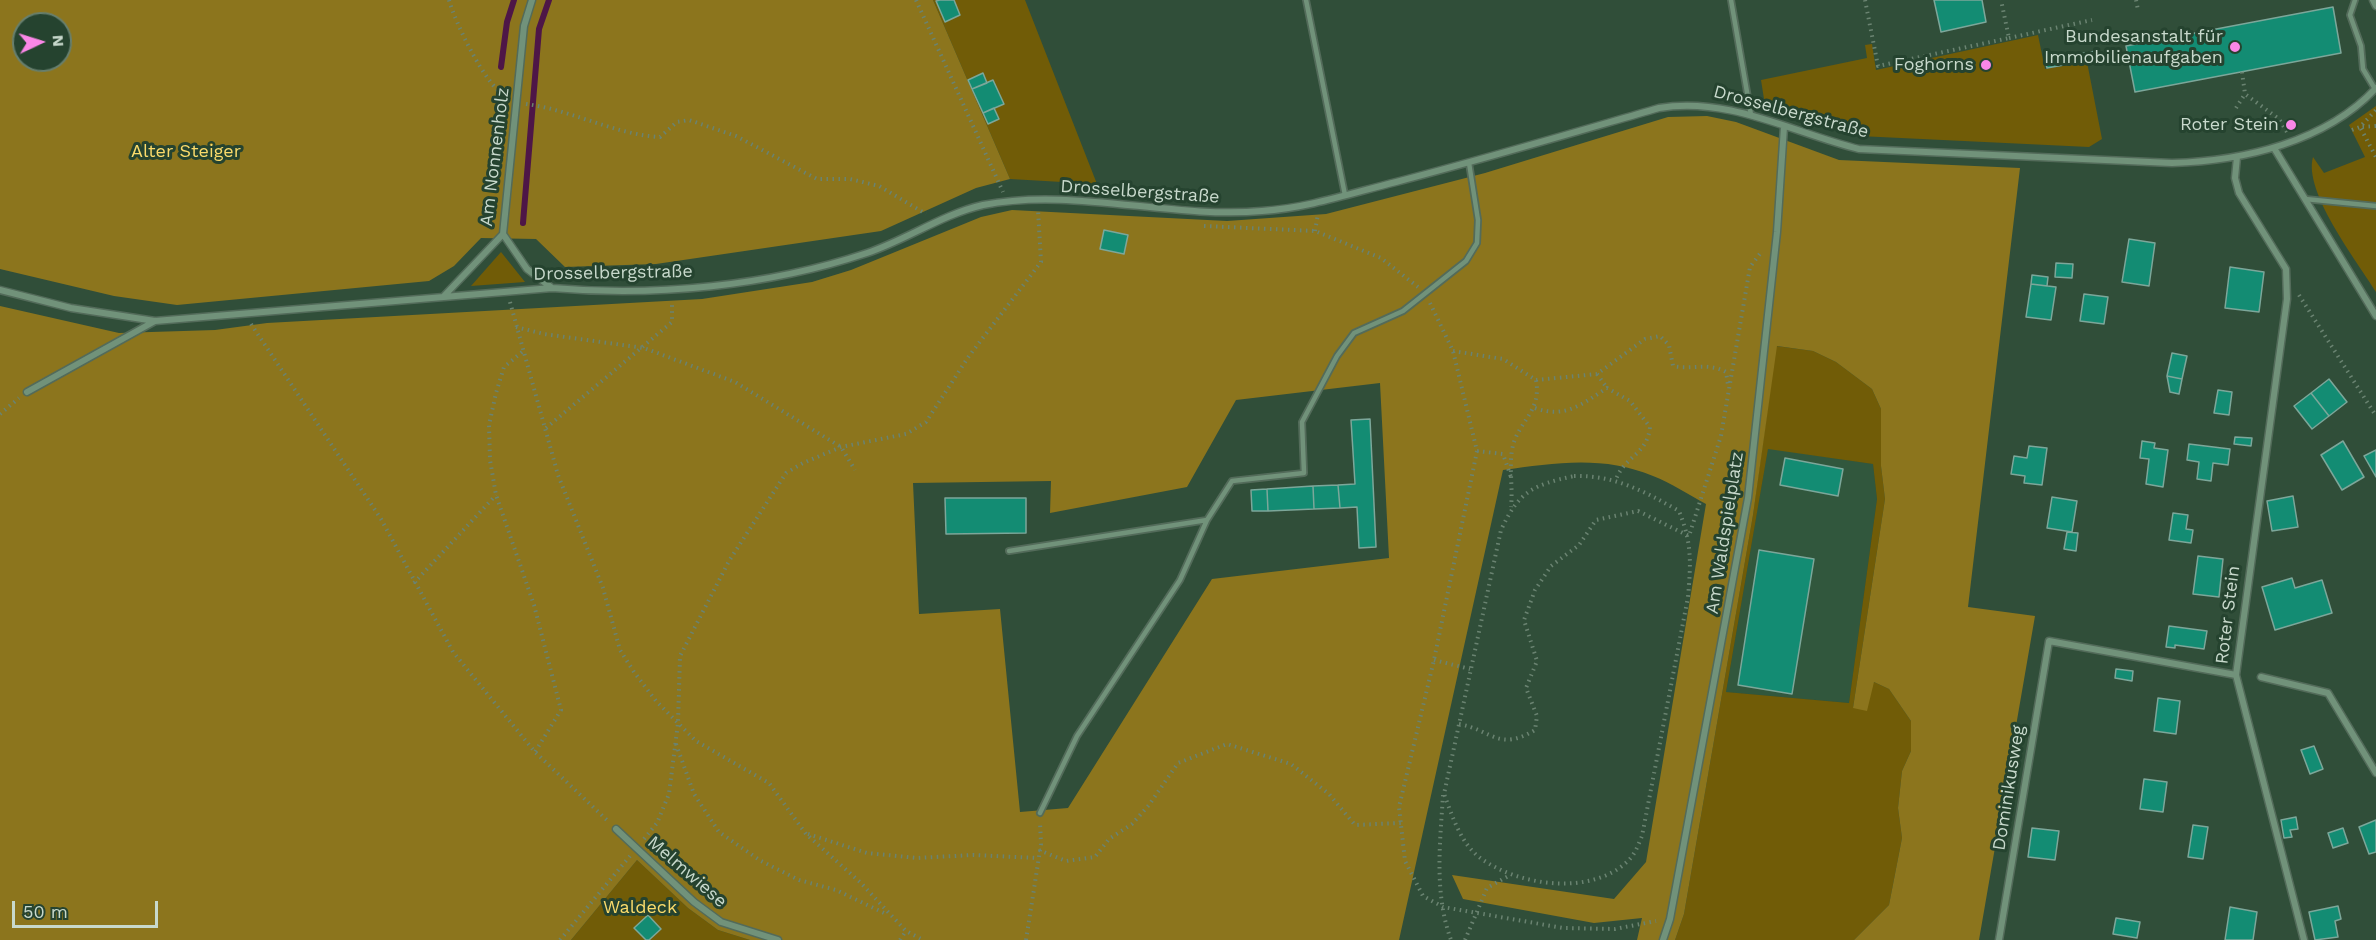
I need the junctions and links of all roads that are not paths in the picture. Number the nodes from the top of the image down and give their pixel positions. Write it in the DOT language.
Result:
graph roads {
  1 [pos="532,0"];
  2 [pos="1306,0"];
  3 [pos="1731,0"];
  4 [pos="2355,0"];
  5 [pos="2373,0"];
  6 [pos="2376,6"];
  7 [pos="2376,88"];
  8 [pos="1751,115"];
  9 [pos="1784,127"];
  10 [pos="2274,148"];
  11 [pos="2238,157"];
  12 [pos="1469,163"];
  13 [pos="1345,195"];
  14 [pos="2302,198"];
  15 [pos="2376,206"];
  16 [pos="503,234"];
  17 [pos="552,288"];
  18 [pos="0,290"];
  19 [pos="444,296"];
  20 [pos="2376,316"];
  21 [pos="155,321"];
  22 [pos="27,392"];
  23 [pos="1208,520"];
  24 [pos="1008,551"];
  25 [pos="2236,675"];
  26 [pos="2262,677"];
  27 [pos="2376,773"];
  28 [pos="1040,813"];
  29 [pos="616,829"];
  30 [pos="777,940"];
  31 [pos="1663,940"];
  32 [pos="1999,940"];
  33 [pos="2304,940"];
  1 -- 16 [label="street, Am Nonnenholz"];
  2 -- 13 [label="lane"];
  3 -- 8 [label="lane"];
  4 -- 7 [label="lane"];
  5 -- 6 [label="street"];
  7 -- 10 [label="street, Drosselbergstraße"];
  8 -- 9 [label="street, Drosselbergstraße"];
  8 -- 12 [label="street, Drosselbergstraße"];
  9 -- 11 [label="street, Drosselbergstraße"];
  9 -- 31 [label="street, Am Waldspielplatz"];
  10 -- 11 [label="street, Drosselbergstraße"];
  10 -- 14 [label="street"];
  11 -- 25 [label="street, Roter Stein"];
  12 -- 13 [label="street, Drosselbergstraße"];
  12 -- 23 [label="lane"];
  13 -- 17 [label="street, Drosselbergstraße"];
  14 -- 15 [label="lane"];
  14 -- 20 [label="street"];
  16 -- 17 [label="street"];
  16 -- 19 [label="street, Am Nonnenholz"];
  17 -- 19 [label="street, Drosselbergstraße"];
  18 -- 21 [label="street, Drosselbergstraße"];
  19 -- 21 [label="street, Drosselbergstraße"];
  21 -- 22 [label="street"];
  23 -- 24 [label="lane"];
  23 -- 28 [label="lane"];
  25 -- 32 [label="street, Dominikusweg"];
  25 -- 33 [label="street, Roter Stein"];
  26 -- 27 [label="street"];
  29 -- 30 [label="street, Melmwiese"];
}
